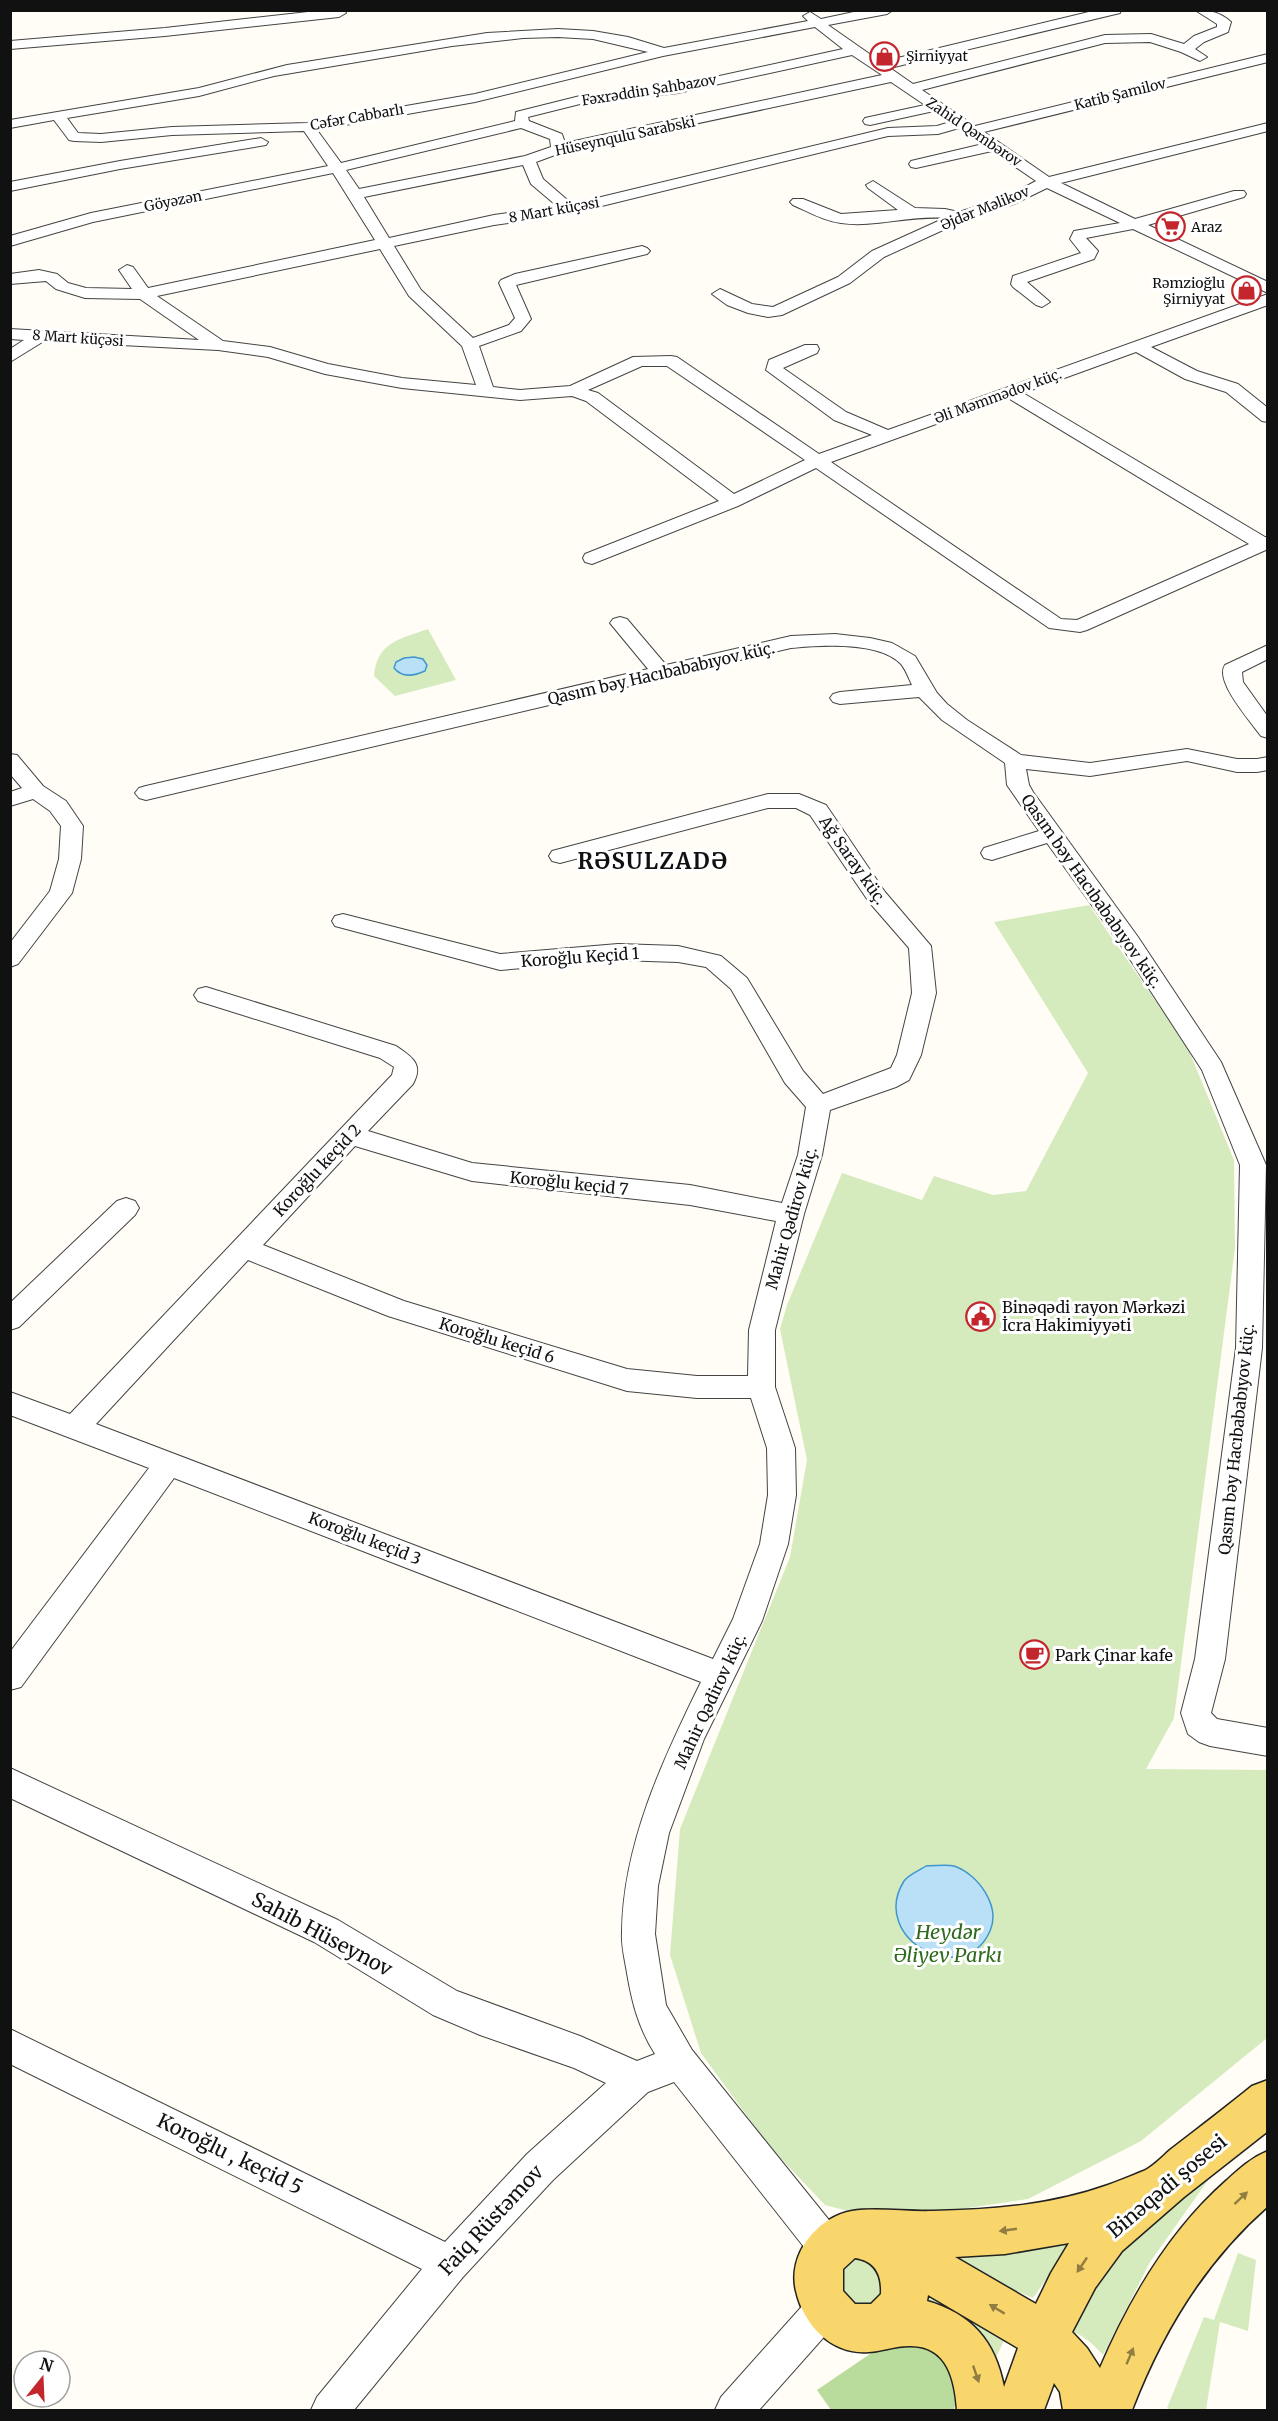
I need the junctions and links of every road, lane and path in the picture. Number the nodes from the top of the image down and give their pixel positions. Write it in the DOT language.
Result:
graph roads {
  1 [pos="804,10"];
  2 [pos="887,10"];
  3 [pos="1115,10"];
  4 [pos="1201,10"];
  5 [pos="339,13"];
  6 [pos="818,25"];
  7 [pos="10,45"];
  8 [pos="1186,49"];
  9 [pos="855,50"];
  10 [pos="663,52"];
  11 [pos="1268,58"];
  12 [pos="879,67"];
  13 [pos="1221,69"];
  14 [pos="894,77"];
  15 [pos="911,89"];
  16 [pos="937,106"];
  17 [pos="57,114"];
  18 [pos="522,123"];
  19 [pos="10,124"];
  20 [pos="854,124"];
  21 [pos="968,127"];
  22 [pos="1268,127"];
  23 [pos="310,130"];
  24 [pos="995,146"];
  25 [pos="559,149"];
  26 [pos="528,160"];
  27 [pos="916,164"];
  28 [pos="338,168"];
  29 [pos="1047,182"];
  30 [pos="873,186"];
  31 [pos="10,187"];
  32 [pos="355,194"];
  33 [pos="1239,194"];
  34 [pos="798,202"];
  35 [pos="569,209"];
  36 [pos="912,213"];
  37 [pos="960,217"];
  38 [pos="1133,223"];
  39 [pos="10,242"];
  40 [pos="382,242"];
  41 [pos="642,251"];
  42 [pos="127,270"];
  43 [pos="10,279"];
  44 [pos="1268,288"];
  45 [pos="144,294"];
  46 [pos="720,294"];
  47 [pos="1268,299"];
  48 [pos="1042,302"];
  49 [pos="10,334"];
  50 [pos="41,336"];
  51 [pos="218,345"];
  52 [pos="470,345"];
  53 [pos="1138,346"];
  54 [pos="811,350"];
  55 [pos="10,357"];
  56 [pos="486,391"];
  57 [pos="573,391"];
  58 [pos="1010,392"];
  59 [pos="1268,417"];
  60 [pos="888,436"];
  61 [pos="817,461"];
  62 [pos="732,502"];
  63 [pos="1265,543"];
  64 [pos="592,558"];
  65 [pos="620,623"];
  66 [pos="1268,651"];
  67 [pos="662,673"];
  68 [pos="926,690"];
  69 [pos="840,698"];
  70 [pos="1268,732"];
  71 [pos="10,760"];
  72 [pos="1015,760"];
  73 [pos="1268,764"];
  74 [pos="36,791"];
  75 [pos="146,793"];
  76 [pos="10,799"];
  77 [pos="1052,834"];
  78 [pos="992,853"];
  79 [pos="560,855"];
  80 [pos="343,921"];
  81 [pos="10,959"];
  82 [pos="206,995"];
  83 [pos="819,1105"];
  84 [pos="350,1135"];
  85 [pos="126,1208"];
  86 [pos="791,1214"];
  87 [pos="244,1248"];
  88 [pos="10,1320"];
  89 [pos="761,1387"];
  90 [pos="10,1403"];
  91 [pos="75,1428"];
  92 [pos="169,1463"];
  93 [pos="720,1675"];
  94 [pos="10,1677"];
  95 [pos="1268,1742"];
  96 [pos="10,1782"];
  97 [pos="10,2046"];
  98 [pos="680,2062"];
  99 [pos="636,2079"];
  100 [pos="1268,2102"];
  101 [pos="1268,2174"];
  102 [pos="1164,2184"];
  103 [pos="858,2241"];
  104 [pos="450,2264"];
  105 [pos="826,2307"];
  106 [pos="880,2326"];
  107 [pos="1045,2339"];
  108 [pos="330,2410"];
  109 [pos="734,2410"];
  110 [pos="981,2410"];
  111 [pos="1020,2410"];
  112 [pos="1087,2410"];
  113 [pos="1108,2410"];
  1 -- 6 [label="street, Zahid Qəmbərov"];
  2 -- 6 [label="street, Cəfər Cabbarlı"];
  3 -- 12 [label="street"];
  4 -- 8 [label="street"];
  5 -- 7 [label="street"];
  6 -- 9 [label="street, Zahid Qəmbərov"];
  6 -- 10 [label="street, Cəfər Cabbarlı"];
  8 -- 13 [label="street"];
  8 -- 15 [label="street"];
  9 -- 12 [label="street, Zahid Qəmbərov"];
  9 -- 18 [label="street, Fəxrəddin Şahbazov"];
  10 -- 17 [label="street"];
  10 -- 23 [label="street, Cəfər Cabbarlı"];
  11 -- 13 [label="street, Katib Şamilov"];
  12 -- 14 [label="street, Zahid Qəmbərov"];
  13 -- 21 [label="street, Katib Şamilov"];
  14 -- 15 [label="street, Zahid Qəmbərov"];
  14 -- 25 [label="street, Hüseynqulu Sarabski"];
  15 -- 16 [label="street, Zahid Qəmbərov"];
  16 -- 20 [label="street"];
  16 -- 21 [label="street, Zahid Qəmbərov"];
  17 -- 19 [label="street"];
  17 -- 23 [label="street, Cəfər Cabbarlı"];
  18 -- 25 [label="street"];
  18 -- 28 [label="street, Göyəzən"];
  21 -- 24 [label="street, Zahid Qəmbərov"];
  21 -- 35 [label="street, 8 Mart küçəsi"];
  22 -- 29 [label="street, Əjdər Məlikov"];
  23 -- 28 [label="street"];
  23 -- 31 [label="street"];
  24 -- 27 [label="street"];
  24 -- 29 [label="street, Zahid Qəmbərov"];
  25 -- 26 [label="street, Hüseynqulu Sarabski"];
  26 -- 32 [label="street, Hüseynqulu Sarabski"];
  26 -- 35 [label="street"];
  28 -- 32 [label="street"];
  28 -- 39 [label="street, Göyəzən"];
  29 -- 37 [label="street, Əjdər Məlikov"];
  29 -- 38 [label="street, Zahid Qəmbərov"];
  30 -- 36 [label="street"];
  32 -- 40 [label="street"];
  33 -- 38 [label="street"];
  34 -- 36 [label="street"];
  35 -- 40 [label="street, 8 Mart küçəsi"];
  36 -- 37 [label="street"];
  37 -- 46 [label="street, Əjdər Məlikov"];
  38 -- 44 [label="street, Zahid Qəmbərov"];
  38 -- 48 [label="street"];
  40 -- 45 [label="street, 8 Mart küçəsi"];
  40 -- 52 [label="street"];
  41 -- 52 [label="street"];
  42 -- 45 [label="street, 8 Mart küçəsi"];
  43 -- 45 [label="street, 8 Mart küçəsi"];
  45 -- 51 [label="street, 8 Mart küçəsi"];
  47 -- 53 [label="street, Əli Məmmədov küç."];
  49 -- 50 [label="street, 8 Mart küçəsi"];
  50 -- 51 [label="street, 8 Mart küçəsi"];
  50 -- 55 [label="street"];
  51 -- 56 [label="street, 8 Mart küçəsi"];
  52 -- 56 [label="street"];
  53 -- 58 [label="street, Əli Məmmədov küç."];
  53 -- 59 [label="street"];
  54 -- 60 [label="street"];
  56 -- 57 [label="street, 8 Mart küçəsi"];
  57 -- 61 [label="street"];
  57 -- 62 [label="street, 8 Mart küçəsi"];
  58 -- 60 [label="street, Əli Məmmədov küç."];
  58 -- 63 [label="street"];
  60 -- 61 [label="street, Əli Məmmədov küç."];
  61 -- 62 [label="street, Əli Məmmədov küç."];
  61 -- 63 [label="street"];
  62 -- 64 [label="street, Əli Məmmədov küç."];
  65 -- 67 [label="street"];
  66 -- 70 [label="street"];
  67 -- 68 [label="street, Qasım bəy Hacıbababıyov küç."];
  67 -- 75 [label="street, Qasım bəy Hacıbababıyov küç."];
  68 -- 69 [label="street"];
  68 -- 72 [label="street, Qasım bəy Hacıbababıyov küç."];
  71 -- 74 [label="street"];
  72 -- 73 [label="street"];
  72 -- 77 [label="street, Qasım bəy Hacıbababıyov küç."];
  74 -- 76 [label="street"];
  74 -- 81 [label="street"];
  77 -- 78 [label="street"];
  77 -- 95 [label="street, Qasım bəy Hacıbababıyov küç."];
  79 -- 83 [label="street, Ağ Saray küç."];
  80 -- 83 [label="street, Koroğlu Keçid 1"];
  82 -- 84 [label="street, Koroğlu keçid 2"];
  83 -- 86 [label="street, Mahir Qədirov küç."];
  84 -- 86 [label="street, Koroğlu keçid 7"];
  84 -- 87 [label="street, Koroğlu keçid 2"];
  85 -- 88 [label="street"];
  86 -- 89 [label="street, Mahir Qədirov küç."];
  87 -- 89 [label="street, Koroğlu keçid 6"];
  87 -- 91 [label="street, Koroğlu keçid 2"];
  89 -- 93 [label="street, Mahir Qədirov küç."];
  90 -- 91 [label="street, Koroğlu keçid 3"];
  91 -- 92 [label="street, Koroğlu keçid 3"];
  92 -- 93 [label="street, Koroğlu keçid 3"];
  92 -- 94 [label="street"];
  93 -- 98 [label="street, Mahir Qədirov küç."];
  96 -- 99 [label="street, Sahib Hüseynov"];
  97 -- 104 [label="street, Koroğlu , keçid 5"];
  98 -- 99 [label="street, Faiq Rüstəmov"];
  98 -- 103 [label="street, Mahir Qədirov küç."];
  99 -- 104 [label="street, Faiq Rüstəmov"];
  100 -- 102 [label="main road, Binəqədi şosesi"];
  113 -- 101 [label="main road, one-way"];
  102 -- 103 [label="main road, one-way"];
  102 -- 107 [label="main road, Binəqədi şosesi, one-way"];
  103 -- 105 [label="main road"];
  103 -- 106 [label="main road"];
  107 -- 103 [label="main road, one-way"];
  104 -- 108 [label="street, Faiq Rüstəmov"];
  105 -- 106 [label="main road"];
  105 -- 109 [label="street"];
  106 -- 110 [label="main road, one-way"];
  107 -- 111 [label="main road, Binəqədi şosesi"];
  107 -- 112 [label="main road"];
}
